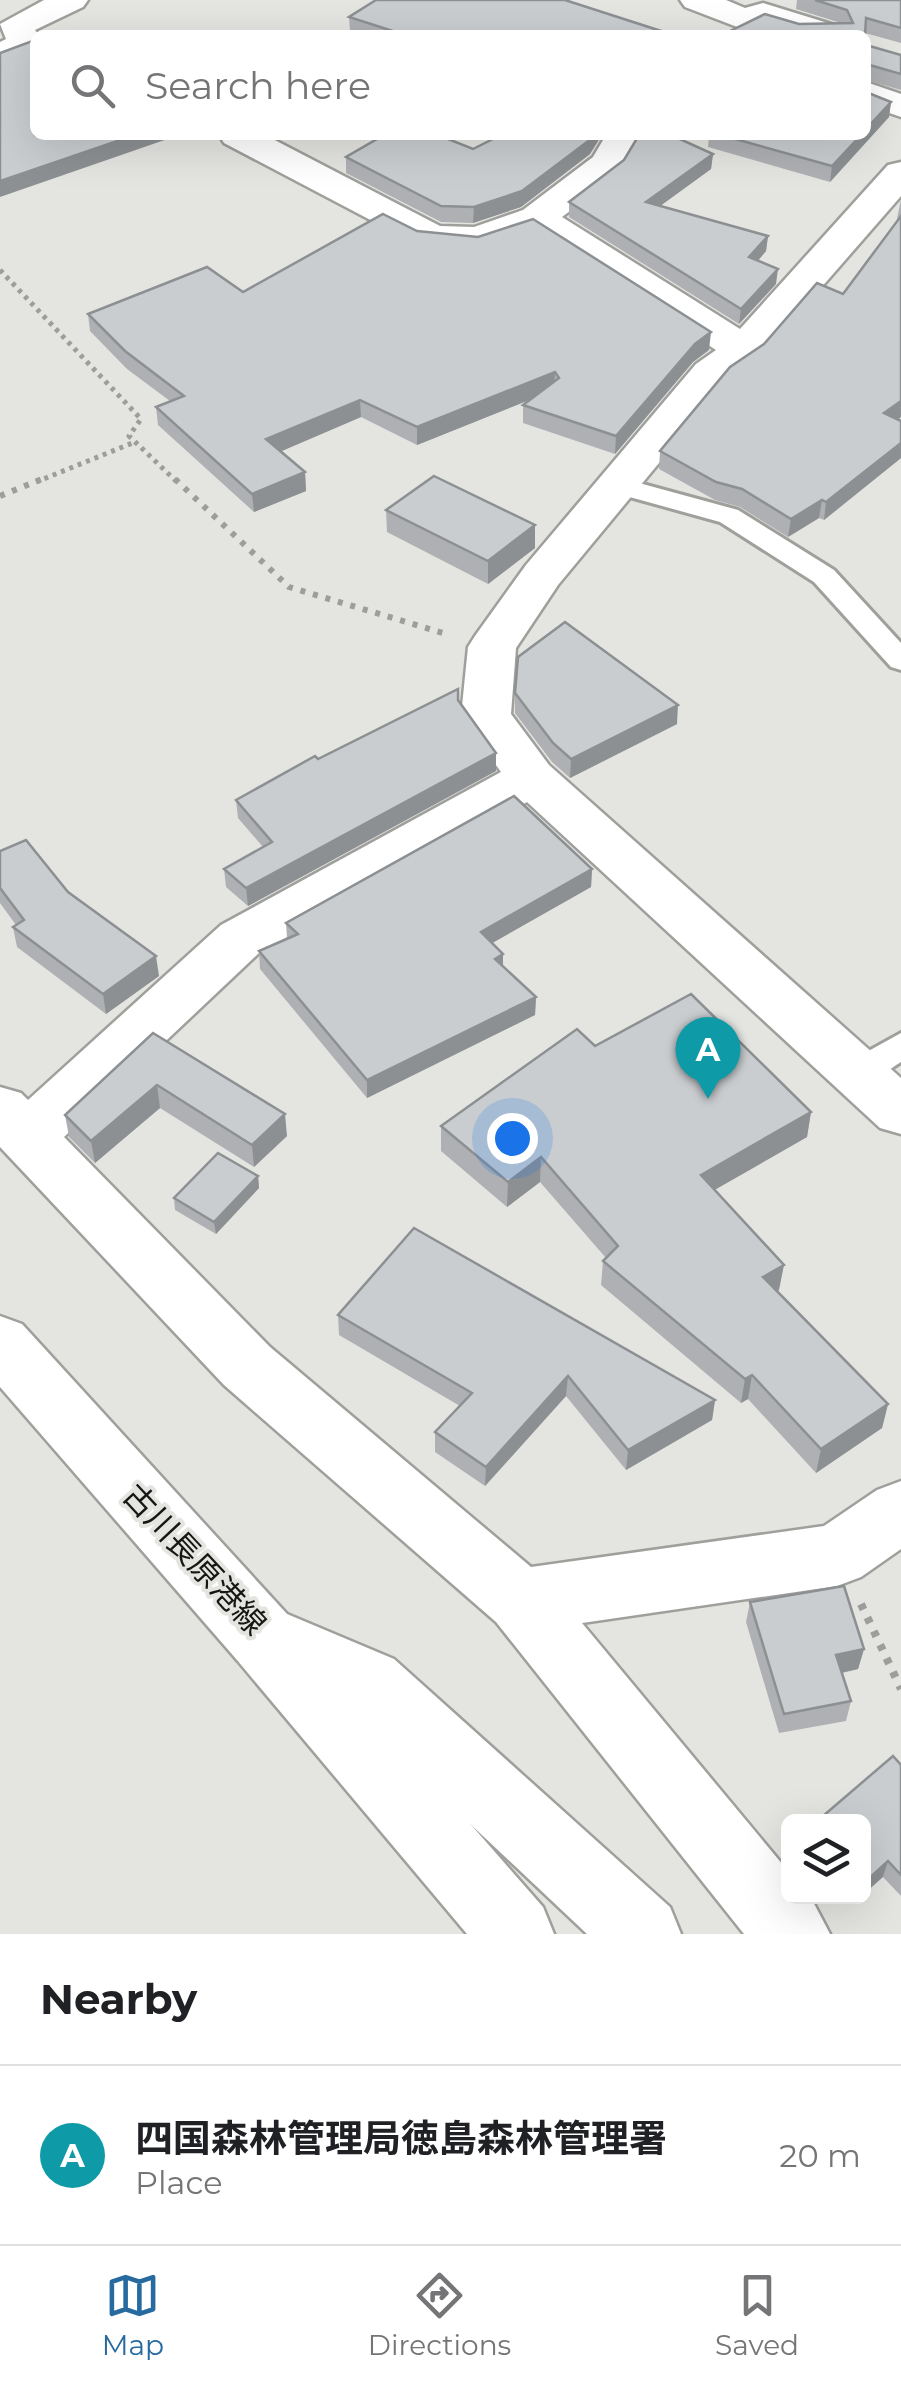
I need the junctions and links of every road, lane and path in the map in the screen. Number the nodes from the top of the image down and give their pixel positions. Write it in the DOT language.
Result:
graph roads {
  1 [pos="72,0"];
  2 [pos="698,0"];
  3 [pos="733,27"];
  4 [pos="816,30"];
  5 [pos="20,48"];
  6 [pos="871,94"];
  7 [pos="901,106"];
  8 [pos="247,140"];
  9 [pos="621,140"];
  10 [pos="901,173"];
  11 [pos="537,218"];
  12 [pos="854,226"];
  13 [pos="901,237"];
  14 [pos="0,270"];
  15 [pos="744,350"];
  16 [pos="135,442"];
  17 [pos="617,485"];
  18 [pos="0,496"];
  19 [pos="492,647"];
  20 [pos="901,661"];
  21 [pos="532,777"];
  22 [pos="879,1060"];
  23 [pos="901,1112"];
  24 [pos="9,1121"];
  25 [pos="0,1343"];
  26 [pos="901,1511"];
  27 [pos="838,1555"];
  28 [pos="520,1600"];
  29 [pos="262,1637"];
  30 [pos="901,1689"];
  31 [pos="516,1934"];
  32 [pos="643,1934"];
  33 [pos="792,1934"];
  1 -- 5 [label="street"];
  2 -- 3 [label="street"];
  3 -- 4 [label="street"];
  6 -- 7 [label="street"];
  8 -- 11 [label="street"];
  9 -- 11 [label="street"];
  10 -- 12 [label="street"];
  11 -- 15 [label="street"];
  12 -- 13 [label="street"];
  12 -- 15 [label="street"];
  14 -- 16 [label="path"];
  15 -- 17 [label="street"];
  16 -- 18 [label="path"];
  16 -- 19 [label="path"];
  17 -- 19 [label="street"];
  17 -- 20 [label="lane"];
  19 -- 21 [label="street"];
  21 -- 22 [label="street"];
  21 -- 24 [label="street"];
  22 -- 23 [label="street"];
  24 -- 28 [label="street"];
  25 -- 29 [label="street, 古川長原港線"];
  26 -- 27 [label="street"];
  27 -- 28 [label="street"];
  27 -- 30 [label="path"];
  28 -- 33 [label="street"];
  29 -- 31 [label="street"];
  29 -- 32 [label="street, 古川長原港線"];
}
